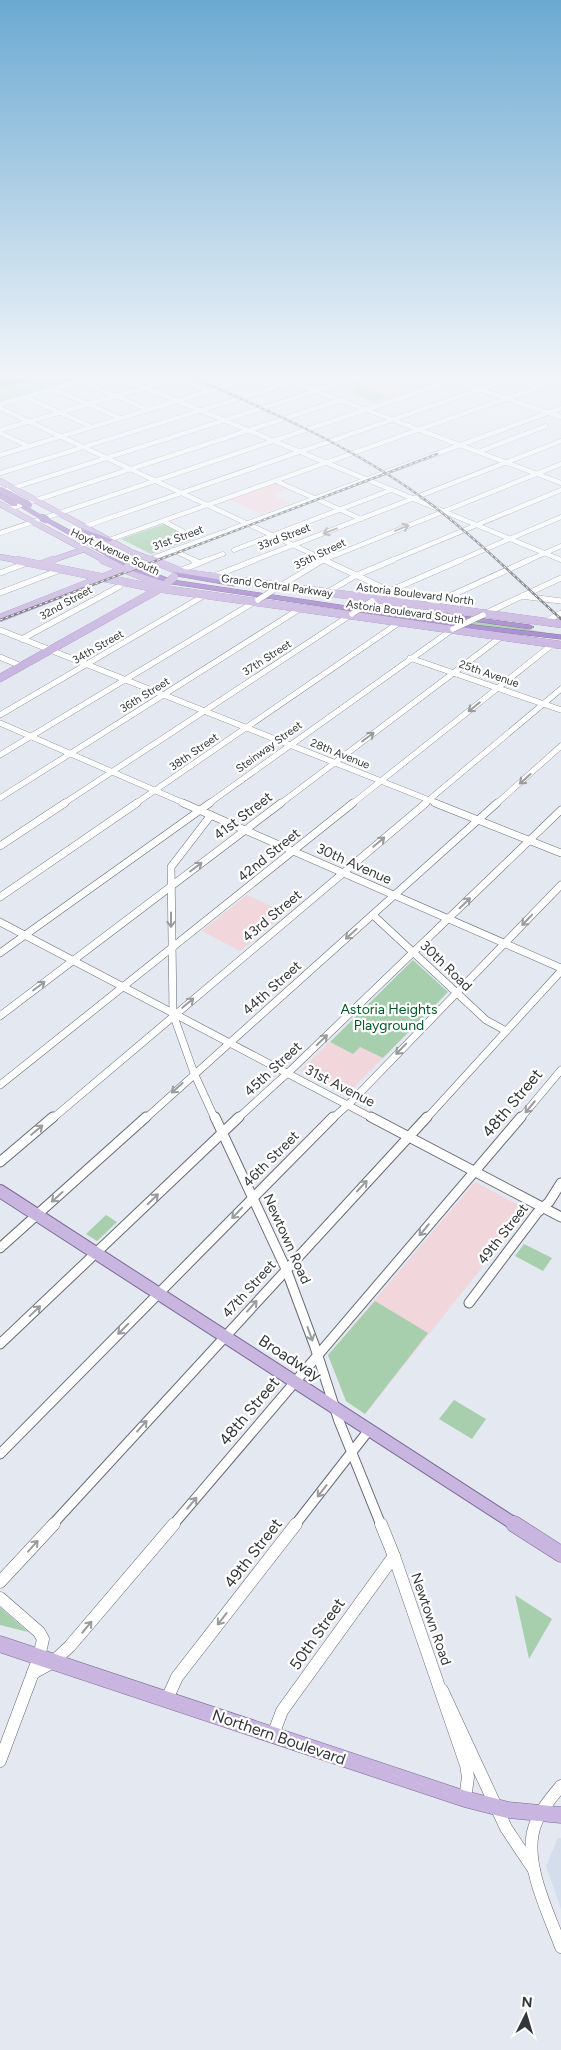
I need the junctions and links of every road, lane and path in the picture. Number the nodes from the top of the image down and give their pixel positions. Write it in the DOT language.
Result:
graph roads {
  1 [pos="14,469"];
  2 [pos="73,469"];
  3 [pos="134,469"];
  4 [pos="192,469"];
  5 [pos="251,469"];
  6 [pos="311,469"];
  7 [pos="340,469"];
  8 [pos="397,469"];
  9 [pos="489,469"];
  10 [pos="523,469"];
  11 [pos="550,469"];
  12 [pos="130,470"];
  13 [pos="0,473"];
  14 [pos="537,474"];
  15 [pos="367,480"];
  16 [pos="0,481"];
  17 [pos="155,481"];
  18 [pos="276,481"];
  19 [pos="561,483"];
  20 [pos="13,488"];
  21 [pos="391,490"];
  22 [pos="561,490"];
  23 [pos="0,493"];
  24 [pos="180,493"];
  25 [pos="316,499"];
  26 [pos="413,499"];
  27 [pos="36,500"];
  28 [pos="0,504"];
  29 [pos="207,506"];
  30 [pos="20,507"];
  31 [pos="340,509"];
  32 [pos="444,511"];
  33 [pos="61,513"];
  34 [pos="561,517"];
  35 [pos="43,519"];
  36 [pos="361,519"];
  37 [pos="163,521"];
  38 [pos="246,524"];
  39 [pos="477,525"];
  40 [pos="86,526"];
  41 [pos="184,532"];
  42 [pos="0,533"];
  43 [pos="271,536"];
  44 [pos="510,539"];
  45 [pos="109,540"];
  46 [pos="292,546"];
  47 [pos="561,546"];
  48 [pos="82,550"];
  49 [pos="173,550"];
  50 [pos="234,550"];
  51 [pos="544,553"];
  52 [pos="223,554"];
  53 [pos="0,557"];
  54 [pos="323,560"];
  55 [pos="561,560"];
  56 [pos="145,561"];
  57 [pos="110,562"];
  58 [pos="26,563"];
  59 [pos="199,563"];
  60 [pos="39,566"];
  61 [pos="125,569"];
  62 [pos="60,570"];
  63 [pos="0,573"];
  64 [pos="177,574"];
  65 [pos="355,576"];
  66 [pos="212,577"];
  67 [pos="100,578"];
  68 [pos="561,578"];
  69 [pos="86,584"];
  70 [pos="120,586"];
  71 [pos="149,587"];
  72 [pos="168,587"];
  73 [pos="277,588"];
  74 [pos="389,591"];
  75 [pos="0,593"];
  76 [pos="326,593"];
  77 [pos="205,595"];
  78 [pos="522,596"];
  79 [pos="374,600"];
  80 [pos="256,601"];
  81 [pos="561,602"];
  82 [pos="424,606"];
  83 [pos="301,608"];
  84 [pos="352,610"];
  85 [pos="561,613"];
  86 [pos="484,614"];
  87 [pos="0,618"];
  88 [pos="400,622"];
  89 [pos="545,622"];
  90 [pos="561,624"];
  91 [pos="452,629"];
  92 [pos="0,630"];
  93 [pos="561,632"];
  94 [pos="501,637"];
  95 [pos="561,637"];
  96 [pos="22,639"];
  97 [pos="553,644"];
  98 [pos="561,645"];
  99 [pos="50,650"];
  100 [pos="0,657"];
  101 [pos="410,658"];
  102 [pos="87,664"];
  103 [pos="21,666"];
  104 [pos="454,672"];
  105 [pos="0,678"];
  106 [pos="125,679"];
  107 [pos="498,688"];
  108 [pos="561,689"];
  109 [pos="164,695"];
  110 [pos="543,704"];
  111 [pos="561,710"];
  112 [pos="205,711"];
  113 [pos="0,715"];
  114 [pos="0,723"];
  115 [pos="247,728"];
  116 [pos="31,736"];
  117 [pos="290,745"];
  118 [pos="561,746"];
  119 [pos="70,754"];
  120 [pos="0,755"];
  121 [pos="334,763"];
  122 [pos="112,772"];
  123 [pos="381,781"];
  124 [pos="155,791"];
  125 [pos="0,798"];
  126 [pos="429,800"];
  127 [pos="199,810"];
  128 [pos="561,810"];
  129 [pos="211,815"];
  130 [pos="479,820"];
  131 [pos="246,830"];
  132 [pos="530,840"];
  133 [pos="0,846"];
  134 [pos="293,851"];
  135 [pos="561,852"];
  136 [pos="343,873"];
  137 [pos="561,885"];
  138 [pos="171,887"];
  139 [pos="395,895"];
  140 [pos="0,897"];
  141 [pos="373,915"];
  142 [pos="449,919"];
  143 [pos="0,922"];
  144 [pos="24,935"];
  145 [pos="504,943"];
  146 [pos="171,948"];
  147 [pos="414,952"];
  148 [pos="0,953"];
  149 [pos="73,961"];
  150 [pos="561,970"];
  151 [pos="123,987"];
  152 [pos="456,993"];
  153 [pos="173,1014"];
  154 [pos="0,1016"];
  155 [pos="506,1031"];
  156 [pos="229,1043"];
  157 [pos="561,1070"];
  158 [pos="194,1073"];
  159 [pos="286,1073"];
  160 [pos="0,1085"];
  161 [pos="346,1104"];
  162 [pos="222,1132"];
  163 [pos="409,1137"];
  164 [pos="0,1162"];
  165 [pos="474,1171"];
  166 [pos="561,1183"];
  167 [pos="0,1191"];
  168 [pos="252,1197"];
  169 [pos="543,1207"];
  170 [pos="37,1215"];
  171 [pos="561,1217"];
  172 [pos="0,1248"];
  173 [pos="96,1253"];
  174 [pos="286,1269"];
  175 [pos="158,1294"];
  176 [pos="469,1303"];
  177 [pos="224,1336"];
  178 [pos="0,1344"];
  179 [pos="318,1355"];
  180 [pos="295,1382"];
  181 [pos="336,1408"];
  182 [pos="369,1430"];
  183 [pos="352,1452"];
  184 [pos="0,1454"];
  185 [pos="561,1554"];
  186 [pos="394,1556"];
  187 [pos="0,1582"];
  188 [pos="0,1598"];
  189 [pos="0,1644"];
  190 [pos="46,1659"];
  191 [pos="436,1681"];
  192 [pos="167,1699"];
  193 [pos="273,1735"];
  194 [pos="0,1762"];
  195 [pos="561,1786"];
  196 [pos="465,1799"];
  197 [pos="496,1808"];
  198 [pos="541,1814"];
  199 [pos="561,1815"];
  200 [pos="534,1870"];
  201 [pos="561,1947"];
  1 -- 13 [label="street"];
  2 -- 20 [label="street"];
  3 -- 12 [label="street"];
  4 -- 17 [label="street"];
  5 -- 24 [label="street"];
  6 -- 18 [label="street"];
  7 -- 15 [label="street"];
  8 -- 15 [label="street, 31st Street"];
  9 -- 26 [label="street, 33rd Street"];
  10 -- 14 [label="street"];
  11 -- 14 [label="street, 35th Street"];
  12 -- 17 [label="street"];
  12 -- 27 [label="street"];
  14 -- 19 [label="street"];
  14 -- 32 [label="street, 35th Street"];
  15 -- 21 [label="street"];
  15 -- 25 [label="street, 31st Street"];
  16 -- 20 [label="main road, Astoria Boulevard North"];
  17 -- 24 [label="street"];
  17 -- 33 [label="street"];
  18 -- 25 [label="street"];
  18 -- 29 [label="street"];
  20 -- 23 [label="street"];
  20 -- 27 [label="main road, Astoria Boulevard North"];
  21 -- 26 [label="street"];
  21 -- 31 [label="street"];
  22 -- 39 [label="street"];
  23 -- 30 [label="highway, bridge"];
  23 -- 30 [label="highway"];
  24 -- 29 [label="street"];
  24 -- 40 [label="street"];
  25 -- 31 [label="street"];
  25 -- 38 [label="street, 31st Street"];
  26 -- 32 [label="street"];
  26 -- 36 [label="street, 33rd Street"];
  27 -- 30 [label="street"];
  27 -- 33 [label="main road, Astoria Boulevard North"];
  28 -- 30 [label="main road"];
  29 -- 37 [label="street"];
  29 -- 38 [label="street"];
  30 -- 35 [label="highway"];
  31 -- 36 [label="street"];
  31 -- 43 [label="street"];
  32 -- 39 [label="street"];
  54 -- 32 [label="street, 35th Street, one-way"];
  33 -- 35 [label="street"];
  33 -- 40 [label="main road, Astoria Boulevard North"];
  34 -- 44 [label="street, 37th Street"];
  35 -- 42 [label="street"];
  35 -- 45 [label="highway"];
  35 -- 48 [label="highway"];
  35 -- 57 [label="highway"];
  35 -- 84 [label="highway, Grand Central Parkway"];
  36 -- 46 [label="street, 33rd Street, one-way"];
  37 -- 41 [label="street"];
  37 -- 45 [label="street"];
  38 -- 43 [label="street"];
  38 -- 49 [label="street, 31st Street"];
  39 -- 44 [label="street"];
  39 -- 65 [label="street"];
  40 -- 45 [label="main road, Astoria Boulevard North"];
  43 -- 46 [label="street"];
  43 -- 50 [label="street"];
  44 -- 51 [label="street"];
  44 -- 74 [label="street, 37th Street"];
  45 -- 56 [label="main road, Astoria Boulevard North"];
  46 -- 54 [label="street"];
  46 -- 66 [label="street, 33rd Street"];
  47 -- 51 [label="street"];
  48 -- 57 [label="main road, Hoyt Avenue South"];
  48 -- 60 [label="main road"];
  49 -- 56 [label="street, 31st Street"];
  49 -- 59 [label="street"];
  51 -- 55 [label="street"];
  51 -- 82 [label="street"];
  52 -- 59 [label="street"];
  53 -- 58 [label="main road, Astoria Boulevard South"];
  54 -- 65 [label="street"];
  54 -- 73 [label="street, 35th Street"];
  56 -- 61 [label="main road, 31st Street, bridge"];
  56 -- 64 [label="main road, Astoria Boulevard North"];
  57 -- 61 [label="main road, Hoyt Avenue South"];
  58 -- 60 [label="main road, Astoria Boulevard South"];
  58 -- 63 [label="street"];
  59 -- 64 [label="street"];
  60 -- 62 [label="main road, Astoria Boulevard South"];
  61 -- 67 [label="main road, 31st Street"];
  61 -- 72 [label="main road, Hoyt Avenue South"];
  62 -- 67 [label="main road, Astoria Boulevard South"];
  62 -- 75 [label="street"];
  64 -- 66 [label="main road, Astoria Boulevard North"];
  64 -- 72 [label="main road, bridge"];
  64 -- 84 [label="highway"];
  65 -- 74 [label="street"];
  65 -- 76 [label="street"];
  66 -- 73 [label="main road, Astoria Boulevard North"];
  67 -- 69 [label="main road, 31st Street"];
  67 -- 71 [label="main road, Astoria Boulevard South"];
  68 -- 78 [label="street, Steinway Street"];
  69 -- 70 [label="main road"];
  69 -- 87 [label="main road, 31st Street"];
  70 -- 71 [label="main road"];
  70 -- 96 [label="street, 32nd Street"];
  71 -- 72 [label="main road, Astoria Boulevard South"];
  72 -- 77 [label="main road, Astoria Boulevard South"];
  72 -- 84 [label="highway"];
  72 -- 99 [label="main road"];
  73 -- 76 [label="main road, Astoria Boulevard North"];
  73 -- 80 [label="street, 35th Street, bridge"];
  74 -- 79 [label="street, 37th Street"];
  74 -- 82 [label="street"];
  76 -- 79 [label="main road, Astoria Boulevard North"];
  77 -- 80 [label="main road, Astoria Boulevard South"];
  77 -- 102 [label="street, 34th Street"];
  78 -- 81 [label="street"];
  78 -- 86 [label="street, Steinway Street"];
  79 -- 82 [label="main road, Astoria Boulevard North"];
  79 -- 84 [label="street, 37th Street, bridge"];
  80 -- 83 [label="main road, Astoria Boulevard South"];
  80 -- 106 [label="street, 35th Street"];
  82 -- 86 [label="main road, Astoria Boulevard North"];
  83 -- 84 [label="main road, Astoria Boulevard South"];
  83 -- 109 [label="street, 36th Street"];
  84 -- 88 [label="main road, Astoria Boulevard South"];
  84 -- 93 [label="highway, Grand Central Parkway"];
  84 -- 95 [label="highway, Grand Central Parkway"];
  84 -- 112 [label="street, 37th Street"];
  85 -- 89 [label="street"];
  86 -- 89 [label="main road, Astoria Boulevard North"];
  86 -- 91 [label="street, Steinway Street, bridge"];
  88 -- 91 [label="main road, Astoria Boulevard South"];
  88 -- 115 [label="street, 38th Street"];
  89 -- 90 [label="main road, Astoria Boulevard North"];
  91 -- 94 [label="main road, Astoria Boulevard South"];
  91 -- 101 [label="street, Steinway Street"];
  92 -- 96 [label="street, 28th Avenue"];
  94 -- 97 [label="main road, Astoria Boulevard South"];
  94 -- 104 [label="street, 41st Street"];
  96 -- 99 [label="street, 28th Avenue"];
  97 -- 98 [label="main road, Astoria Boulevard South"];
  97 -- 107 [label="street, 42nd Street"];
  99 -- 102 [label="street, 28th Avenue"];
  99 -- 103 [label="main road"];
  100 -- 103 [label="street"];
  101 -- 104 [label="street, 25th Avenue"];
  101 -- 117 [label="street, Steinway Street"];
  102 -- 106 [label="street, 28th Avenue"];
  102 -- 113 [label="street, 34th Street"];
  103 -- 105 [label="main road"];
  104 -- 107 [label="street, 25th Avenue"];
  121 -- 104 [label="street, 41st Street, one-way"];
  106 -- 109 [label="street, 28th Avenue"];
  106 -- 116 [label="street, 35th Street"];
  107 -- 110 [label="street, 25th Avenue"];
  107 -- 123 [label="street, 42nd Street, one-way"];
  108 -- 110 [label="street, 43rd Street"];
  109 -- 112 [label="street, 28th Avenue"];
  109 -- 119 [label="street, 36th Street"];
  110 -- 111 [label="street, 25th Avenue"];
  110 -- 126 [label="street, 43rd Street"];
  112 -- 115 [label="street, 28th Avenue"];
  112 -- 122 [label="street, 37th Street"];
  114 -- 116 [label="street, 30th Avenue"];
  115 -- 117 [label="street, 28th Avenue"];
  115 -- 124 [label="street, 38th Street"];
  116 -- 119 [label="street, 30th Avenue"];
  116 -- 120 [label="street, 35th Street"];
  117 -- 121 [label="street, 28th Avenue"];
  117 -- 127 [label="street, Steinway Street"];
  118 -- 130 [label="street, 44th Street, one-way"];
  119 -- 122 [label="street, 30th Avenue"];
  119 -- 125 [label="street, 36th Street"];
  121 -- 123 [label="street, 28th Avenue"];
  121 -- 131 [label="street, 41st Street"];
  122 -- 124 [label="street, 30th Avenue"];
  122 -- 133 [label="street, 37th Street"];
  123 -- 126 [label="street, 28th Avenue"];
  123 -- 134 [label="street, 42nd Street"];
  124 -- 127 [label="street, 30th Avenue"];
  124 -- 140 [label="street, 38th Street"];
  126 -- 130 [label="street, 28th Avenue"];
  136 -- 126 [label="street, 43rd Street, one-way"];
  127 -- 129 [label="street, 30th Avenue"];
  127 -- 144 [label="street, Steinway Street"];
  128 -- 132 [label="street, 45th Street"];
  129 -- 131 [label="street, 30th Avenue"];
  129 -- 138 [label="street, Newtown Road"];
  130 -- 132 [label="street, 28th Avenue"];
  130 -- 139 [label="street, 44th Street"];
  131 -- 134 [label="street, 30th Avenue"];
  138 -- 131 [label="street, 41st Street, one-way"];
  132 -- 135 [label="street, 28th Avenue"];
  142 -- 132 [label="street, 45th Street, one-way"];
  134 -- 136 [label="street, 30th Avenue"];
  134 -- 146 [label="street, 42nd Street"];
  136 -- 139 [label="street, 30th Avenue"];
  153 -- 136 [label="street, 43rd Street, one-way"];
  137 -- 145 [label="street, 46th Street, one-way"];
  138 -- 146 [label="street, Newtown Road, one-way"];
  138 -- 149 [label="street, 41st Street"];
  139 -- 141 [label="street, 44th Street"];
  139 -- 142 [label="street, 30th Avenue"];
  141 -- 147 [label="street, 30th Road"];
  141 -- 156 [label="street, 44th Street, one-way"];
  142 -- 145 [label="street, 30th Avenue"];
  142 -- 147 [label="street, 45th Street"];
  143 -- 144 [label="street, 31st Avenue"];
  144 -- 148 [label="street, Steinway Street"];
  144 -- 149 [label="street, 31st Avenue"];
  145 -- 150 [label="street, 30th Avenue"];
  145 -- 152 [label="street, 46th Street"];
  146 -- 151 [label="street, 42nd Street"];
  146 -- 153 [label="street, Newtown Road"];
  147 -- 152 [label="street, 30th Road"];
  159 -- 147 [label="street, 45th Street, one-way"];
  149 -- 151 [label="street, 31st Avenue"];
  154 -- 149 [label="street, 41st Street, one-way"];
  150 -- 155 [label="street, 47th Street"];
  151 -- 153 [label="street, 31st Avenue"];
  151 -- 160 [label="street, 42nd Street"];
  152 -- 155 [label="street, 30th Road"];
  152 -- 161 [label="street, 46th Street, one-way"];
  153 -- 156 [label="street, 31st Avenue"];
  153 -- 158 [label="street, Newtown Road"];
  164 -- 153 [label="street, 43rd Street, one-way"];
  155 -- 163 [label="street, 47th Street"];
  156 -- 158 [label="street, 44th Street"];
  156 -- 159 [label="street, 31st Avenue"];
  157 -- 165 [label="street, 48th Street, one-way"];
  158 -- 162 [label="street, Newtown Road"];
  158 -- 170 [label="street, 44th Street, one-way"];
  159 -- 161 [label="street, 31st Avenue"];
  159 -- 162 [label="street, 45th Street"];
  161 -- 163 [label="street, 31st Avenue"];
  161 -- 168 [label="street, 46th Street"];
  162 -- 168 [label="street, Newtown Road"];
  173 -- 162 [label="street, 45th Street, one-way"];
  163 -- 165 [label="street, 31st Avenue"];
  174 -- 163 [label="street, 47th Street, one-way"];
  165 -- 169 [label="street, 31st Avenue"];
  165 -- 179 [label="street, 48th Street, one-way"];
  166 -- 169 [label="street, 49th Street"];
  167 -- 170 [label="main road, Broadway"];
  168 -- 174 [label="street, Newtown Road"];
  168 -- 175 [label="street, 46th Street, one-way"];
  169 -- 171 [label="street, 31st Avenue"];
  169 -- 176 [label="street, 49th Street"];
  170 -- 172 [label="street, 44th Street"];
  170 -- 173 [label="main road, Broadway"];
  173 -- 175 [label="main road, Broadway"];
  178 -- 173 [label="street, 45th Street, one-way"];
  177 -- 174 [label="street, 47th Street, one-way"];
  174 -- 179 [label="street, Newtown Road, one-way"];
  175 -- 177 [label="main road, Broadway"];
  175 -- 184 [label="street, 46th Street, one-way"];
  177 -- 180 [label="main road, Broadway"];
  187 -- 177 [label="street, 47th Street, one-way"];
  179 -- 180 [label="street, 48th Street"];
  179 -- 181 [label="street, Newtown Road"];
  180 -- 181 [label="main road, Broadway"];
  190 -- 180 [label="street, 48th Street, one-way"];
  181 -- 182 [label="main road, Broadway"];
  181 -- 183 [label="street, Newtown Road"];
  182 -- 183 [label="street, 49th Street"];
  182 -- 185 [label="main road, Broadway"];
  183 -- 186 [label="street, Newtown Road"];
  183 -- 192 [label="street, 49th Street, one-way"];
  186 -- 191 [label="street, Newtown Road"];
  186 -- 193 [label="street, 50th Street"];
  188 -- 190 [label="street"];
  189 -- 190 [label="main road, Northern Boulevard"];
  190 -- 192 [label="main road, Northern Boulevard"];
  190 -- 194 [label="street, 48th Street"];
  191 -- 196 [label="street, Newtown Road"];
  191 -- 197 [label="street, Newtown Road"];
  192 -- 193 [label="main road, Northern Boulevard"];
  193 -- 196 [label="main road, Northern Boulevard"];
  195 -- 198 [label="street"];
  196 -- 197 [label="main road, Northern Boulevard"];
  197 -- 198 [label="main road, Northern Boulevard"];
  197 -- 200 [label="street, Newtown Road"];
  198 -- 199 [label="main road, Northern Boulevard"];
  198 -- 200 [label="street"];
  200 -- 201 [label="street"];
}
